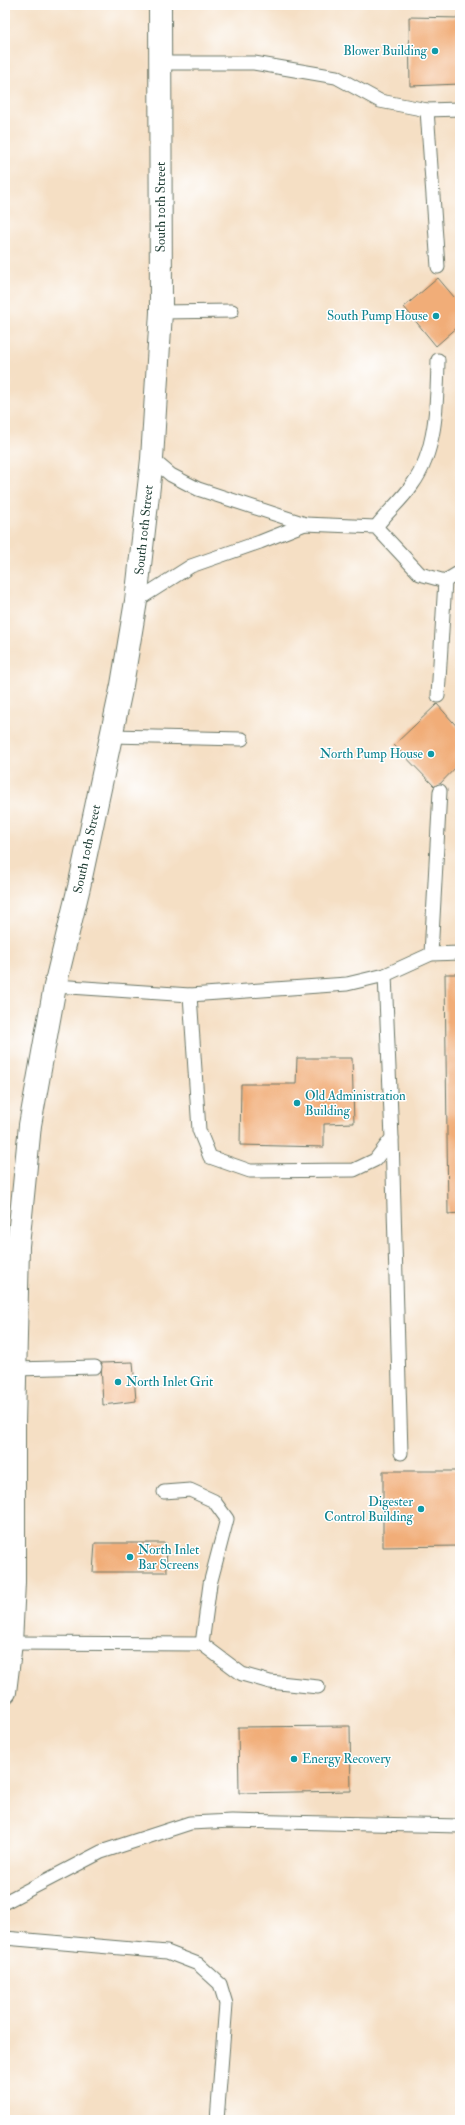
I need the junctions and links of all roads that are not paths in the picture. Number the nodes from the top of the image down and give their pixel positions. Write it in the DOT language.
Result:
graph roads {
  1 [pos="160,5"];
  2 [pos="160,62"];
  3 [pos="460,109"];
  4 [pos="427,110"];
  5 [pos="438,267"];
  6 [pos="232,311"];
  7 [pos="161,312"];
  8 [pos="438,360"];
  9 [pos="152,459"];
  10 [pos="305,524"];
  11 [pos="376,527"];
  12 [pos="460,572"];
  13 [pos="445,581"];
  14 [pos="136,600"];
  15 [pos="438,696"];
  16 [pos="111,736"];
  17 [pos="242,739"];
  18 [pos="440,791"];
  19 [pos="431,954"];
  20 [pos="460,954"];
  21 [pos="385,975"];
  22 [pos="55,986"];
  23 [pos="190,996"];
  24 [pos="392,1138"];
  25 [pos="11,1246"];
  26 [pos="95,1367"];
  27 [pos="15,1369"];
  28 [pos="401,1453"];
  29 [pos="164,1492"];
  30 [pos="11,1643"];
  31 [pos="202,1644"];
  32 [pos="318,1687"];
  33 [pos="5,1692"];
  34 [pos="460,1826"];
  35 [pos="5,1902"];
  36 [pos="5,1938"];
  37 [pos="217,2120"];
  1 -- 2 [label="street, South 10th Street"];
  2 -- 4 [label="lane"];
  2 -- 7 [label="street, South 10th Street"];
  3 -- 4 [label="lane"];
  4 -- 5 [label="lane"];
  6 -- 7 [label="lane"];
  7 -- 9 [label="street, South 10th Street"];
  8 -- 11 [label="lane"];
  9 -- 10 [label="lane"];
  9 -- 14 [label="street, South 10th Street"];
  10 -- 11 [label="lane"];
  10 -- 14 [label="lane"];
  11 -- 13 [label="lane"];
  12 -- 13 [label="lane"];
  13 -- 15 [label="lane"];
  14 -- 16 [label="street, South 10th Street"];
  16 -- 17 [label="lane"];
  16 -- 22 [label="street, South 10th Street"];
  18 -- 19 [label="lane"];
  19 -- 20 [label="lane"];
  19 -- 21 [label="lane"];
  21 -- 23 [label="lane"];
  21 -- 24 [label="lane"];
  22 -- 23 [label="lane"];
  22 -- 25 [label="street, South 10th Street"];
  23 -- 24 [label="lane"];
  24 -- 28 [label="lane"];
  25 -- 27 [label="street, South 10th Street"];
  26 -- 27 [label="lane"];
  27 -- 30 [label="street, South 10th Street"];
  29 -- 31 [label="lane"];
  30 -- 31 [label="lane"];
  30 -- 33 [label="street, South 10th Street"];
  31 -- 32 [label="lane"];
  34 -- 35 [label="lane"];
  36 -- 37 [label="lane"];
}
